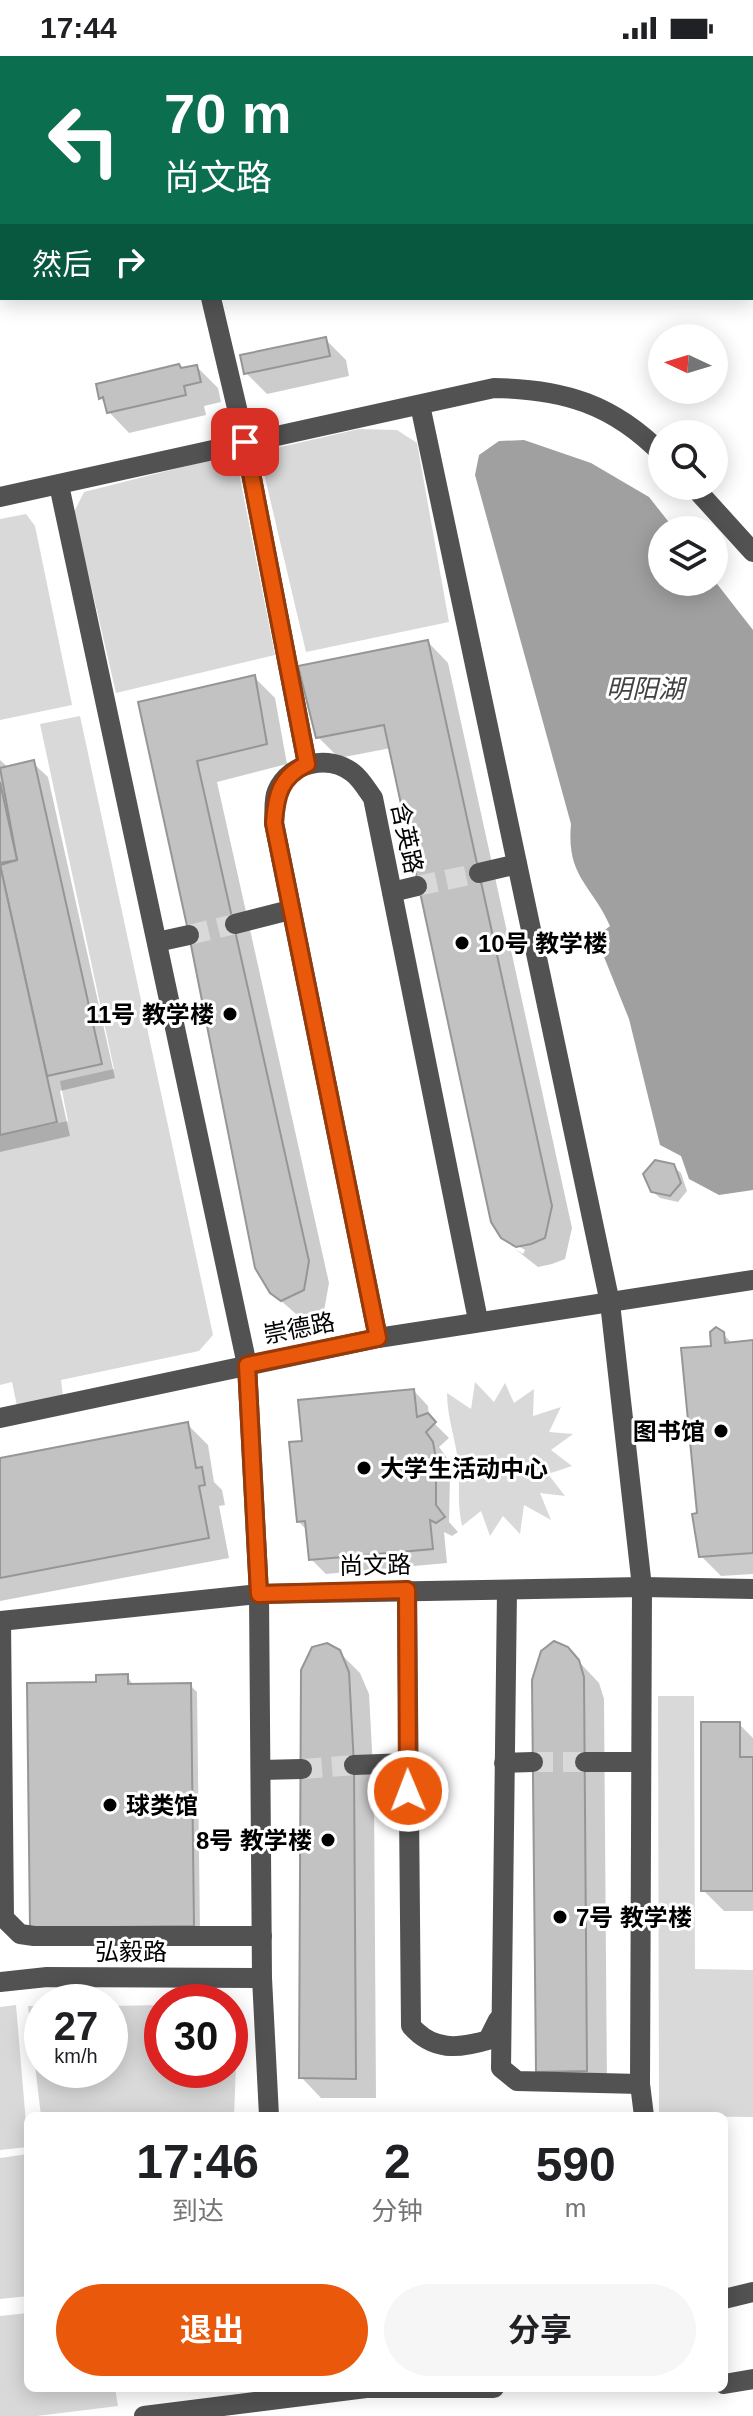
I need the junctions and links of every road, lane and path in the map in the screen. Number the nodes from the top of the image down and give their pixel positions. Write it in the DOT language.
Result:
graph roads {
  1 [pos="211,300"];
  2 [pos="420,405"];
  3 [pos="648,440"];
  4 [pos="245,442"];
  5 [pos="59,485"];
  6 [pos="0,497"];
  7 [pos="706,500"];
  8 [pos="753,552"];
  9 [pos="307,764"];
  10 [pos="517,864"];
  11 [pos="479,873"];
  12 [pos="417,886"];
  13 [pos="392,892"];
  14 [pos="290,910"];
  15 [pos="235,924"];
  16 [pos="189,935"];
  17 [pos="157,942"];
  18 [pos="753,1280"];
  19 [pos="610,1303"];
  20 [pos="478,1320"];
  21 [pos="378,1338"];
  22 [pos="247,1365"];
  23 [pos="0,1418"];
  24 [pos="642,1587"];
  25 [pos="753,1589"];
  26 [pos="407,1590"];
  27 [pos="507,1590"];
  28 [pos="259,1594"];
  29 [pos="1,1621"];
  30 [pos="533,1762"];
  31 [pos="585,1762"];
  32 [pos="641,1762"];
  33 [pos="408,1763"];
  34 [pos="504,1763"];
  35 [pos="354,1765"];
  36 [pos="302,1769"];
  37 [pos="261,1770"];
  38 [pos="262,1936"];
  39 [pos="262,1978"];
  40 [pos="0,1982"];
  41 [pos="499,2016"];
  42 [pos="640,2084"];
  43 [pos="269,2112"];
  44 [pos="644,2112"];
  45 [pos="753,2292"];
  46 [pos="728,2298"];
  47 [pos="753,2379"];
  48 [pos="728,2383"];
  49 [pos="298,2392"];
  50 [pos="229,2396"];
  51 [pos="144,2416"];
  1 -- 4 [label="street"];
  2 -- 3 [label="street"];
  2 -- 4 [label="street"];
  2 -- 10 [label="street"];
  4 -- 5 [label="street"];
  4 -- 9 [label="street"];
  5 -- 6 [label="street"];
  5 -- 17 [label="street"];
  7 -- 8 [label="street"];
  9 -- 13 [label="street, 含英路"];
  9 -- 14 [label="street"];
  10 -- 11 [label="street"];
  10 -- 19 [label="street"];
  12 -- 13 [label="street"];
  13 -- 20 [label="street, 含英路"];
  14 -- 15 [label="street"];
  14 -- 21 [label="street"];
  16 -- 17 [label="street"];
  17 -- 22 [label="street"];
  18 -- 19 [label="street, 崇德路"];
  19 -- 20 [label="street, 崇德路"];
  19 -- 24 [label="street"];
  20 -- 21 [label="street, 崇德路"];
  21 -- 22 [label="street, 崇德路"];
  22 -- 23 [label="street, 崇德路"];
  22 -- 28 [label="street"];
  24 -- 25 [label="street, 尚文路"];
  24 -- 27 [label="street, 尚文路"];
  24 -- 32 [label="street"];
  26 -- 27 [label="street, 尚文路"];
  26 -- 28 [label="street, 尚文路"];
  26 -- 33 [label="street"];
  27 -- 34 [label="street"];
  28 -- 29 [label="street, 尚文路"];
  28 -- 37 [label="street"];
  29 -- 38 [label="street"];
  30 -- 34 [label="street"];
  31 -- 32 [label="street"];
  32 -- 42 [label="street"];
  33 -- 35 [label="street"];
  33 -- 41 [label="street"];
  34 -- 41 [label="street"];
  36 -- 37 [label="street"];
  37 -- 38 [label="street"];
  38 -- 39 [label="street"];
  39 -- 40 [label="street, 弘毅路"];
  39 -- 43 [label="street"];
  41 -- 42 [label="street"];
  42 -- 44 [label="street"];
  45 -- 46 [label="street"];
  47 -- 48 [label="street"];
  49 -- 50 [label="street"];
  50 -- 51 [label="street"];
}
